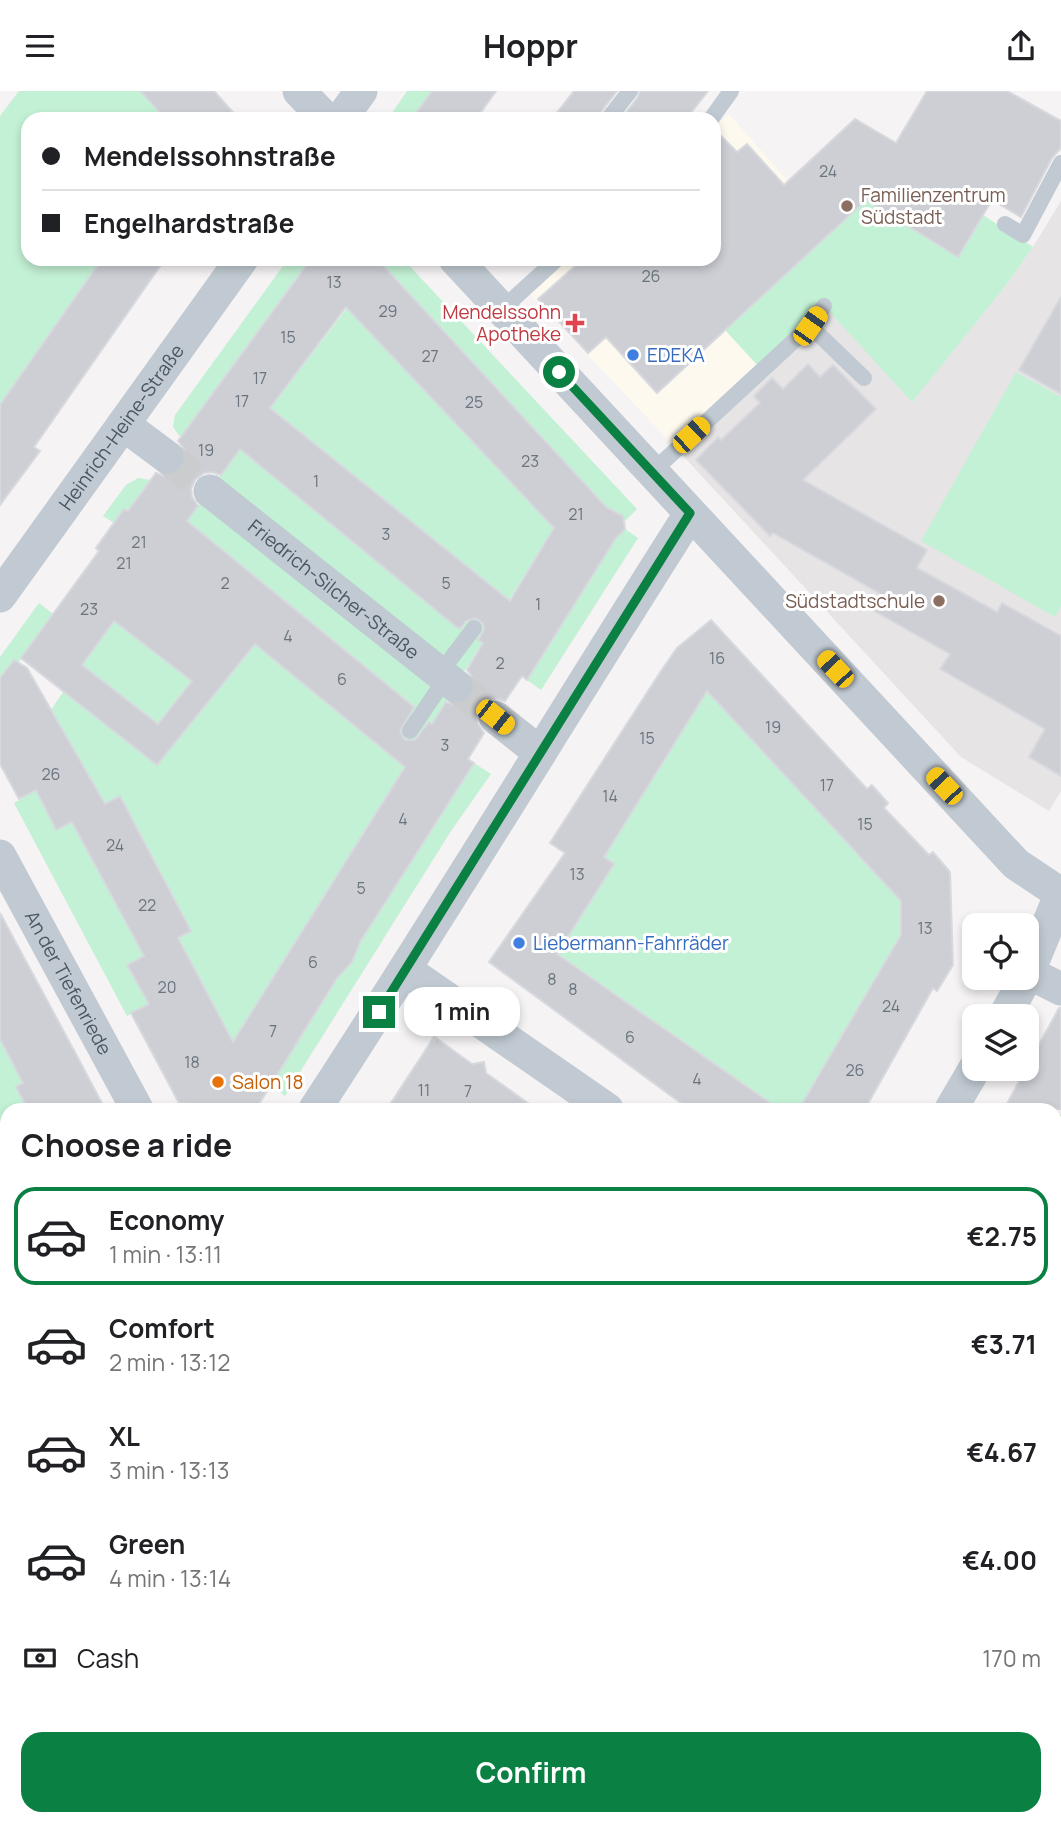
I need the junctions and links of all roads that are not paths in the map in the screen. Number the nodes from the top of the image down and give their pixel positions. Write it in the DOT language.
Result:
graph roads {
  1 [pos="299,91"];
  2 [pos="361,91"];
  3 [pos="629,91"];
  4 [pos="731,91"];
  5 [pos="319,112"];
  6 [pos="346,112"];
  7 [pos="613,112"];
  8 [pos="716,112"];
  9 [pos="1061,163"];
  10 [pos="1005,224"];
  11 [pos="237,266"];
  12 [pos="461,266"];
  13 [pos="549,266"];
  14 [pos="824,306"];
  15 [pos="501,310"];
  16 [pos="810,326"];
  17 [pos="864,378"];
  18 [pos="124,425"];
  19 [pos="167,457"];
  20 [pos="652,472"];
  21 [pos="209,491"];
  22 [pos="690,513"];
  23 [pos="0,596"];
  24 [pos="474,628"];
  25 [pos="447,679"];
  26 [pos="495,717"];
  27 [pos="410,731"];
  28 [pos="539,752"];
  29 [pos="0,856"];
  30 [pos="1061,893"];
  31 [pos="1039,947"];
  32 [pos="407,970"];
  33 [pos="1039,981"];
  34 [pos="1061,989"];
  35 [pos="967,1081"];
  36 [pos="135,1103"];
  37 [pos="319,1103"];
  38 [pos="598,1103"];
  39 [pos="955,1103"];
  1 -- 5 [label="street"];
  2 -- 6 [label="street"];
  3 -- 7 [label="lane"];
  4 -- 8 [label="lane"];
  9 -- 10 [label="lane"];
  11 -- 18 [label="street, Heinrich-Heine-Straße"];
  12 -- 15 [label="street"];
  13 -- 15 [label="lane"];
  14 -- 16 [label="lane"];
  15 -- 20 [label="street"];
  16 -- 17 [label="lane"];
  16 -- 20 [label="lane"];
  18 -- 19 [label="street"];
  18 -- 23 [label="street, Heinrich-Heine-Straße"];
  20 -- 22 [label="street"];
  21 -- 25 [label="street, Friedrich-Silcher-Straße"];
  22 -- 28 [label="street"];
  22 -- 30 [label="street"];
  24 -- 25 [label="lane"];
  25 -- 27 [label="lane"];
  26 -- 28 [label="street"];
  28 -- 32 [label="street"];
  29 -- 36 [label="street, An der Tiefenriede"];
  30 -- 31 [label="street"];
  32 -- 37 [label="street"];
  32 -- 38 [label="street"];
  33 -- 34 [label="street"];
  35 -- 39 [label="street"];
}
